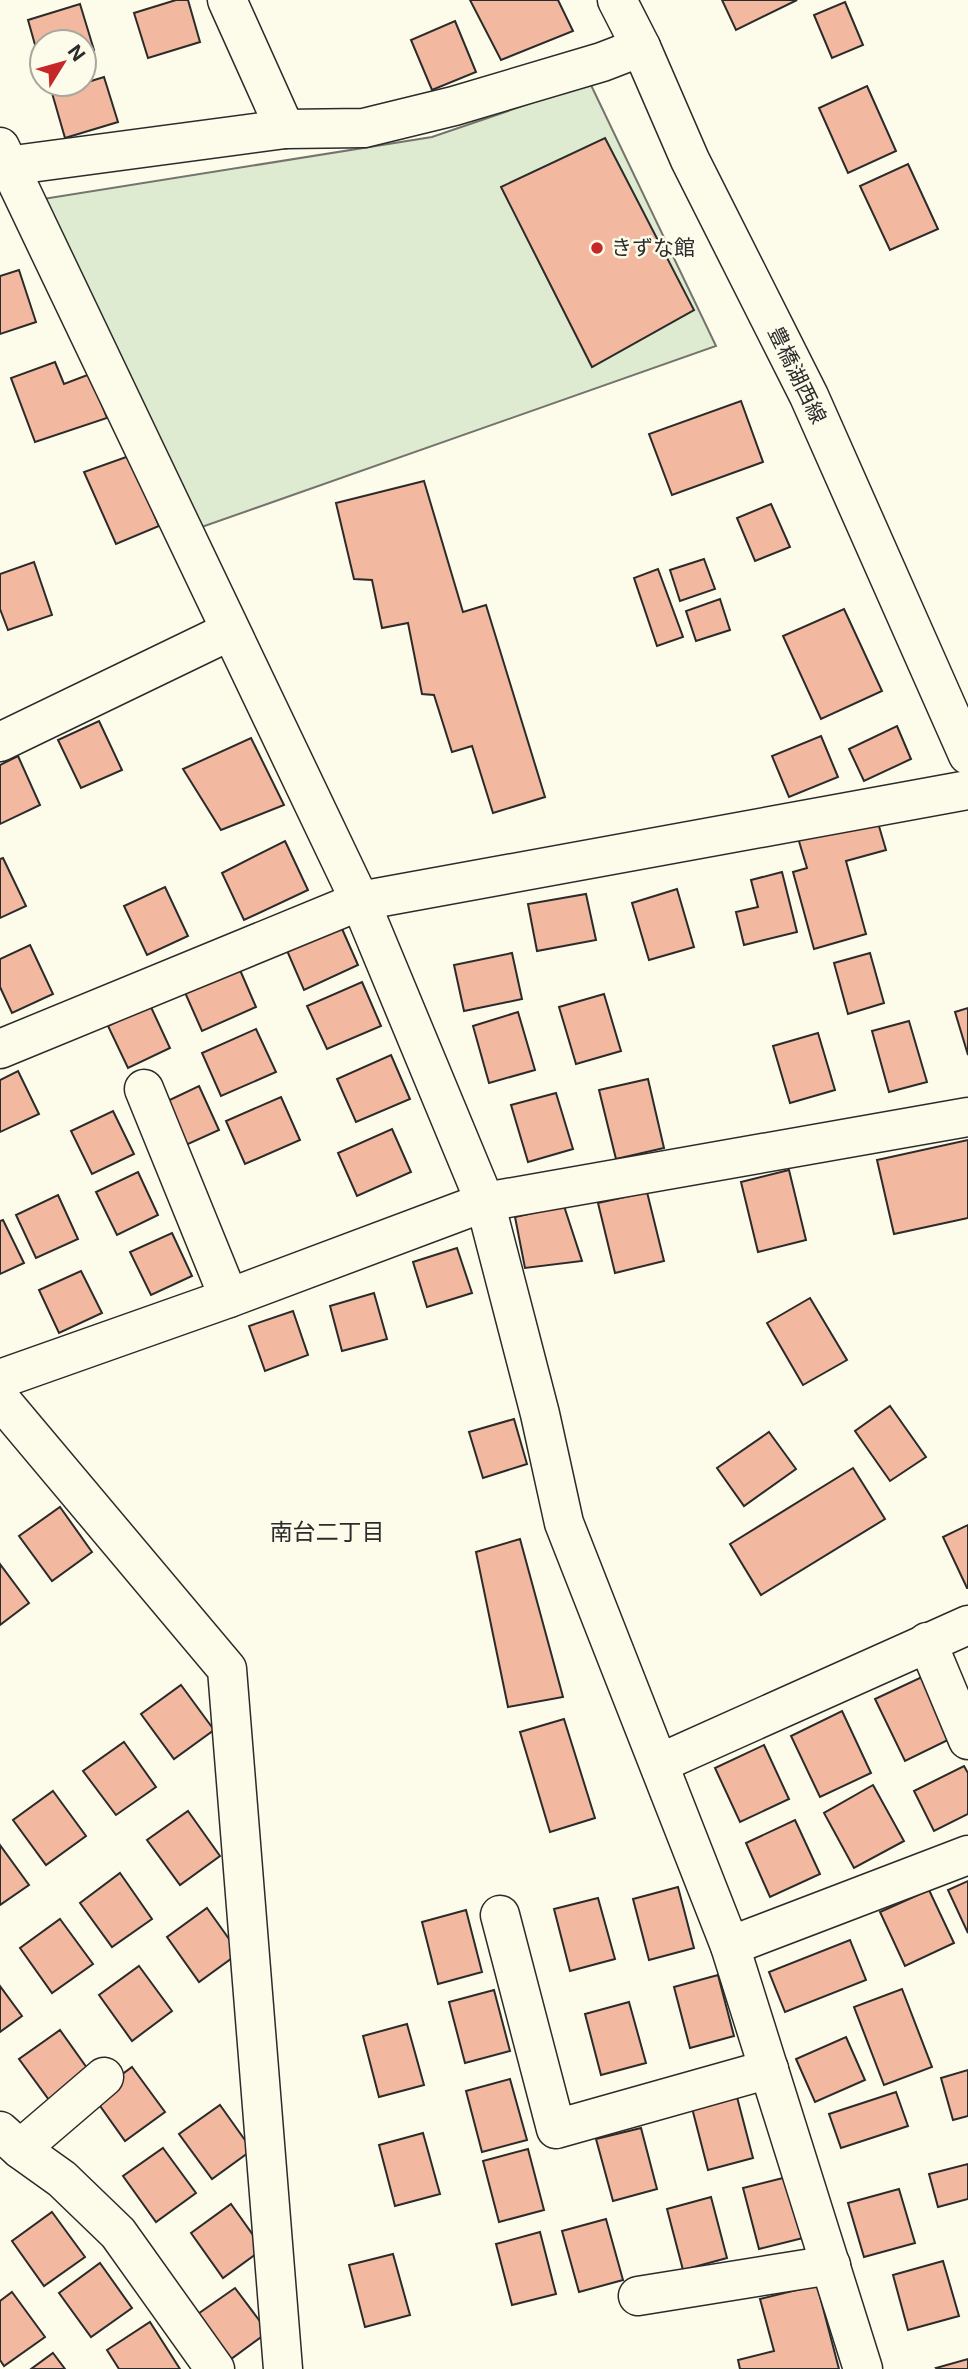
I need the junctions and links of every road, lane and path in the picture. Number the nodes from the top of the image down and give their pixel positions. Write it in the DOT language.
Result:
graph roads {
  1 [pos="227,0"];
  2 [pos="617,0"];
  3 [pos="641,47"];
  4 [pos="285,129"];
  5 [pos="3,160"];
  6 [pos="230,631"];
  7 [pos="0,742"];
  8 [pos="968,755"];
  9 [pos="968,790"];
  10 [pos="360,901"];
  11 [pos="0,1049"];
  12 [pos="144,1089"];
  13 [pos="968,1117"];
  14 [pos="485,1202"];
  15 [pos="229,1298"];
  16 [pos="1,1397"];
  17 [pos="968,1625"];
  18 [pos="927,1642"];
  19 [pos="968,1740"];
  20 [pos="660,1763"];
  21 [pos="968,1855"];
  22 [pos="500,1915"];
  23 [pos="730,1946"];
  24 [pos="769,2069"];
  25 [pos="104,2077"];
  26 [pos="10,2140"];
  27 [pos="831,2265"];
  28 [pos="638,2296"];
  29 [pos="215,2369"];
  30 [pos="283,2369"];
  31 [pos="863,2369"];
  1 -- 4 [label="street"];
  2 -- 3 [label="street, 豊橋湖西線"];
  3 -- 4 [label="street"];
  3 -- 8 [label="street, 豊橋湖西線"];
  4 -- 5 [label="street"];
  5 -- 6 [label="street"];
  6 -- 7 [label="street"];
  6 -- 10 [label="street"];
  9 -- 10 [label="street"];
  10 -- 11 [label="street"];
  10 -- 14 [label="street"];
  12 -- 15 [label="street"];
  13 -- 14 [label="street"];
  14 -- 15 [label="street"];
  14 -- 20 [label="street"];
  15 -- 16 [label="street"];
  16 -- 30 [label="street"];
  17 -- 18 [label="street"];
  18 -- 19 [label="street"];
  18 -- 20 [label="street"];
  20 -- 23 [label="street"];
  21 -- 23 [label="street"];
  22 -- 24 [label="street"];
  23 -- 24 [label="street"];
  24 -- 27 [label="street"];
  25 -- 26 [label="street"];
  26 -- 29 [label="street"];
  27 -- 28 [label="street"];
  27 -- 31 [label="street"];
}
